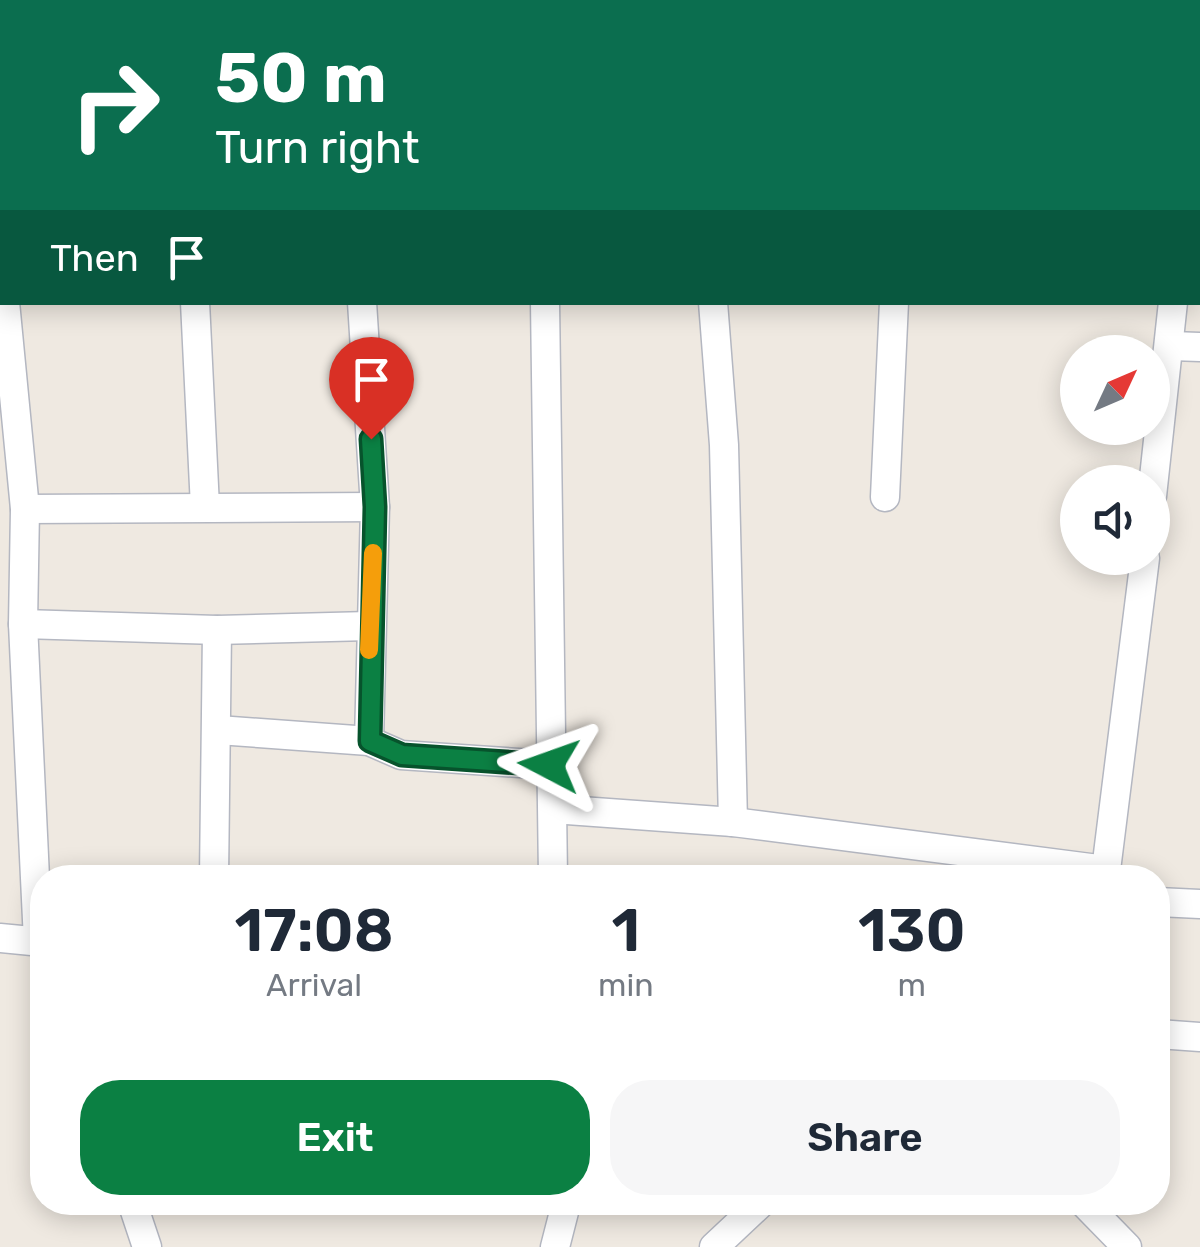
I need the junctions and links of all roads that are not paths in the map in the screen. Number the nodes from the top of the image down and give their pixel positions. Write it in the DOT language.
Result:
graph roads {
  1 [pos="5,305"];
  2 [pos="195,305"];
  3 [pos="362,305"];
  4 [pos="545,305"];
  5 [pos="713,305"];
  6 [pos="894,305"];
  7 [pos="1173,305"];
  8 [pos="1171,346"];
  9 [pos="1200,347"];
  10 [pos="1156,465"];
  11 [pos="886,497"];
  12 [pos="205,507"];
  13 [pos="375,507"];
  14 [pos="26,509"];
  15 [pos="1143,575"];
  16 [pos="23,624"];
  17 [pos="369,626"];
  18 [pos="217,630"];
  19 [pos="218,730"];
  20 [pos="370,741"];
  21 [pos="549,765"];
  22 [pos="552,808"];
  23 [pos="733,822"];
  24 [pos="36,865"];
  25 [pos="214,865"];
  26 [pos="553,865"];
  27 [pos="1041,865"];
  28 [pos="1106,865"];
  29 [pos="1170,903"];
  30 [pos="1200,904"];
  31 [pos="0,938"];
  32 [pos="30,940"];
  33 [pos="1170,1035"];
  34 [pos="1200,1037"];
  35 [pos="136,1215"];
  36 [pos="563,1215"];
  37 [pos="748,1215"];
  38 [pos="1096,1215"];
  39 [pos="147,1247"];
  40 [pos="555,1247"];
  41 [pos="714,1247"];
  42 [pos="1127,1247"];
  1 -- 14 [label="street"];
  2 -- 12 [label="street"];
  3 -- 13 [label="street"];
  4 -- 21 [label="street"];
  5 -- 23 [label="street"];
  6 -- 11 [label="street"];
  7 -- 8 [label="street"];
  8 -- 9 [label="street"];
  8 -- 10 [label="street"];
  12 -- 13 [label="street"];
  12 -- 14 [label="street"];
  13 -- 17 [label="street"];
  14 -- 16 [label="street"];
  15 -- 28 [label="street"];
  16 -- 18 [label="street"];
  16 -- 24 [label="street"];
  17 -- 18 [label="street"];
  17 -- 20 [label="street"];
  18 -- 19 [label="street"];
  19 -- 20 [label="street"];
  19 -- 25 [label="street"];
  20 -- 21 [label="street"];
  21 -- 22 [label="street"];
  22 -- 23 [label="street"];
  22 -- 26 [label="street"];
  23 -- 27 [label="street"];
  29 -- 30 [label="street"];
  31 -- 32 [label="street"];
  33 -- 34 [label="street"];
  35 -- 39 [label="street"];
  36 -- 40 [label="street"];
  37 -- 41 [label="street"];
  38 -- 42 [label="street"];
}
